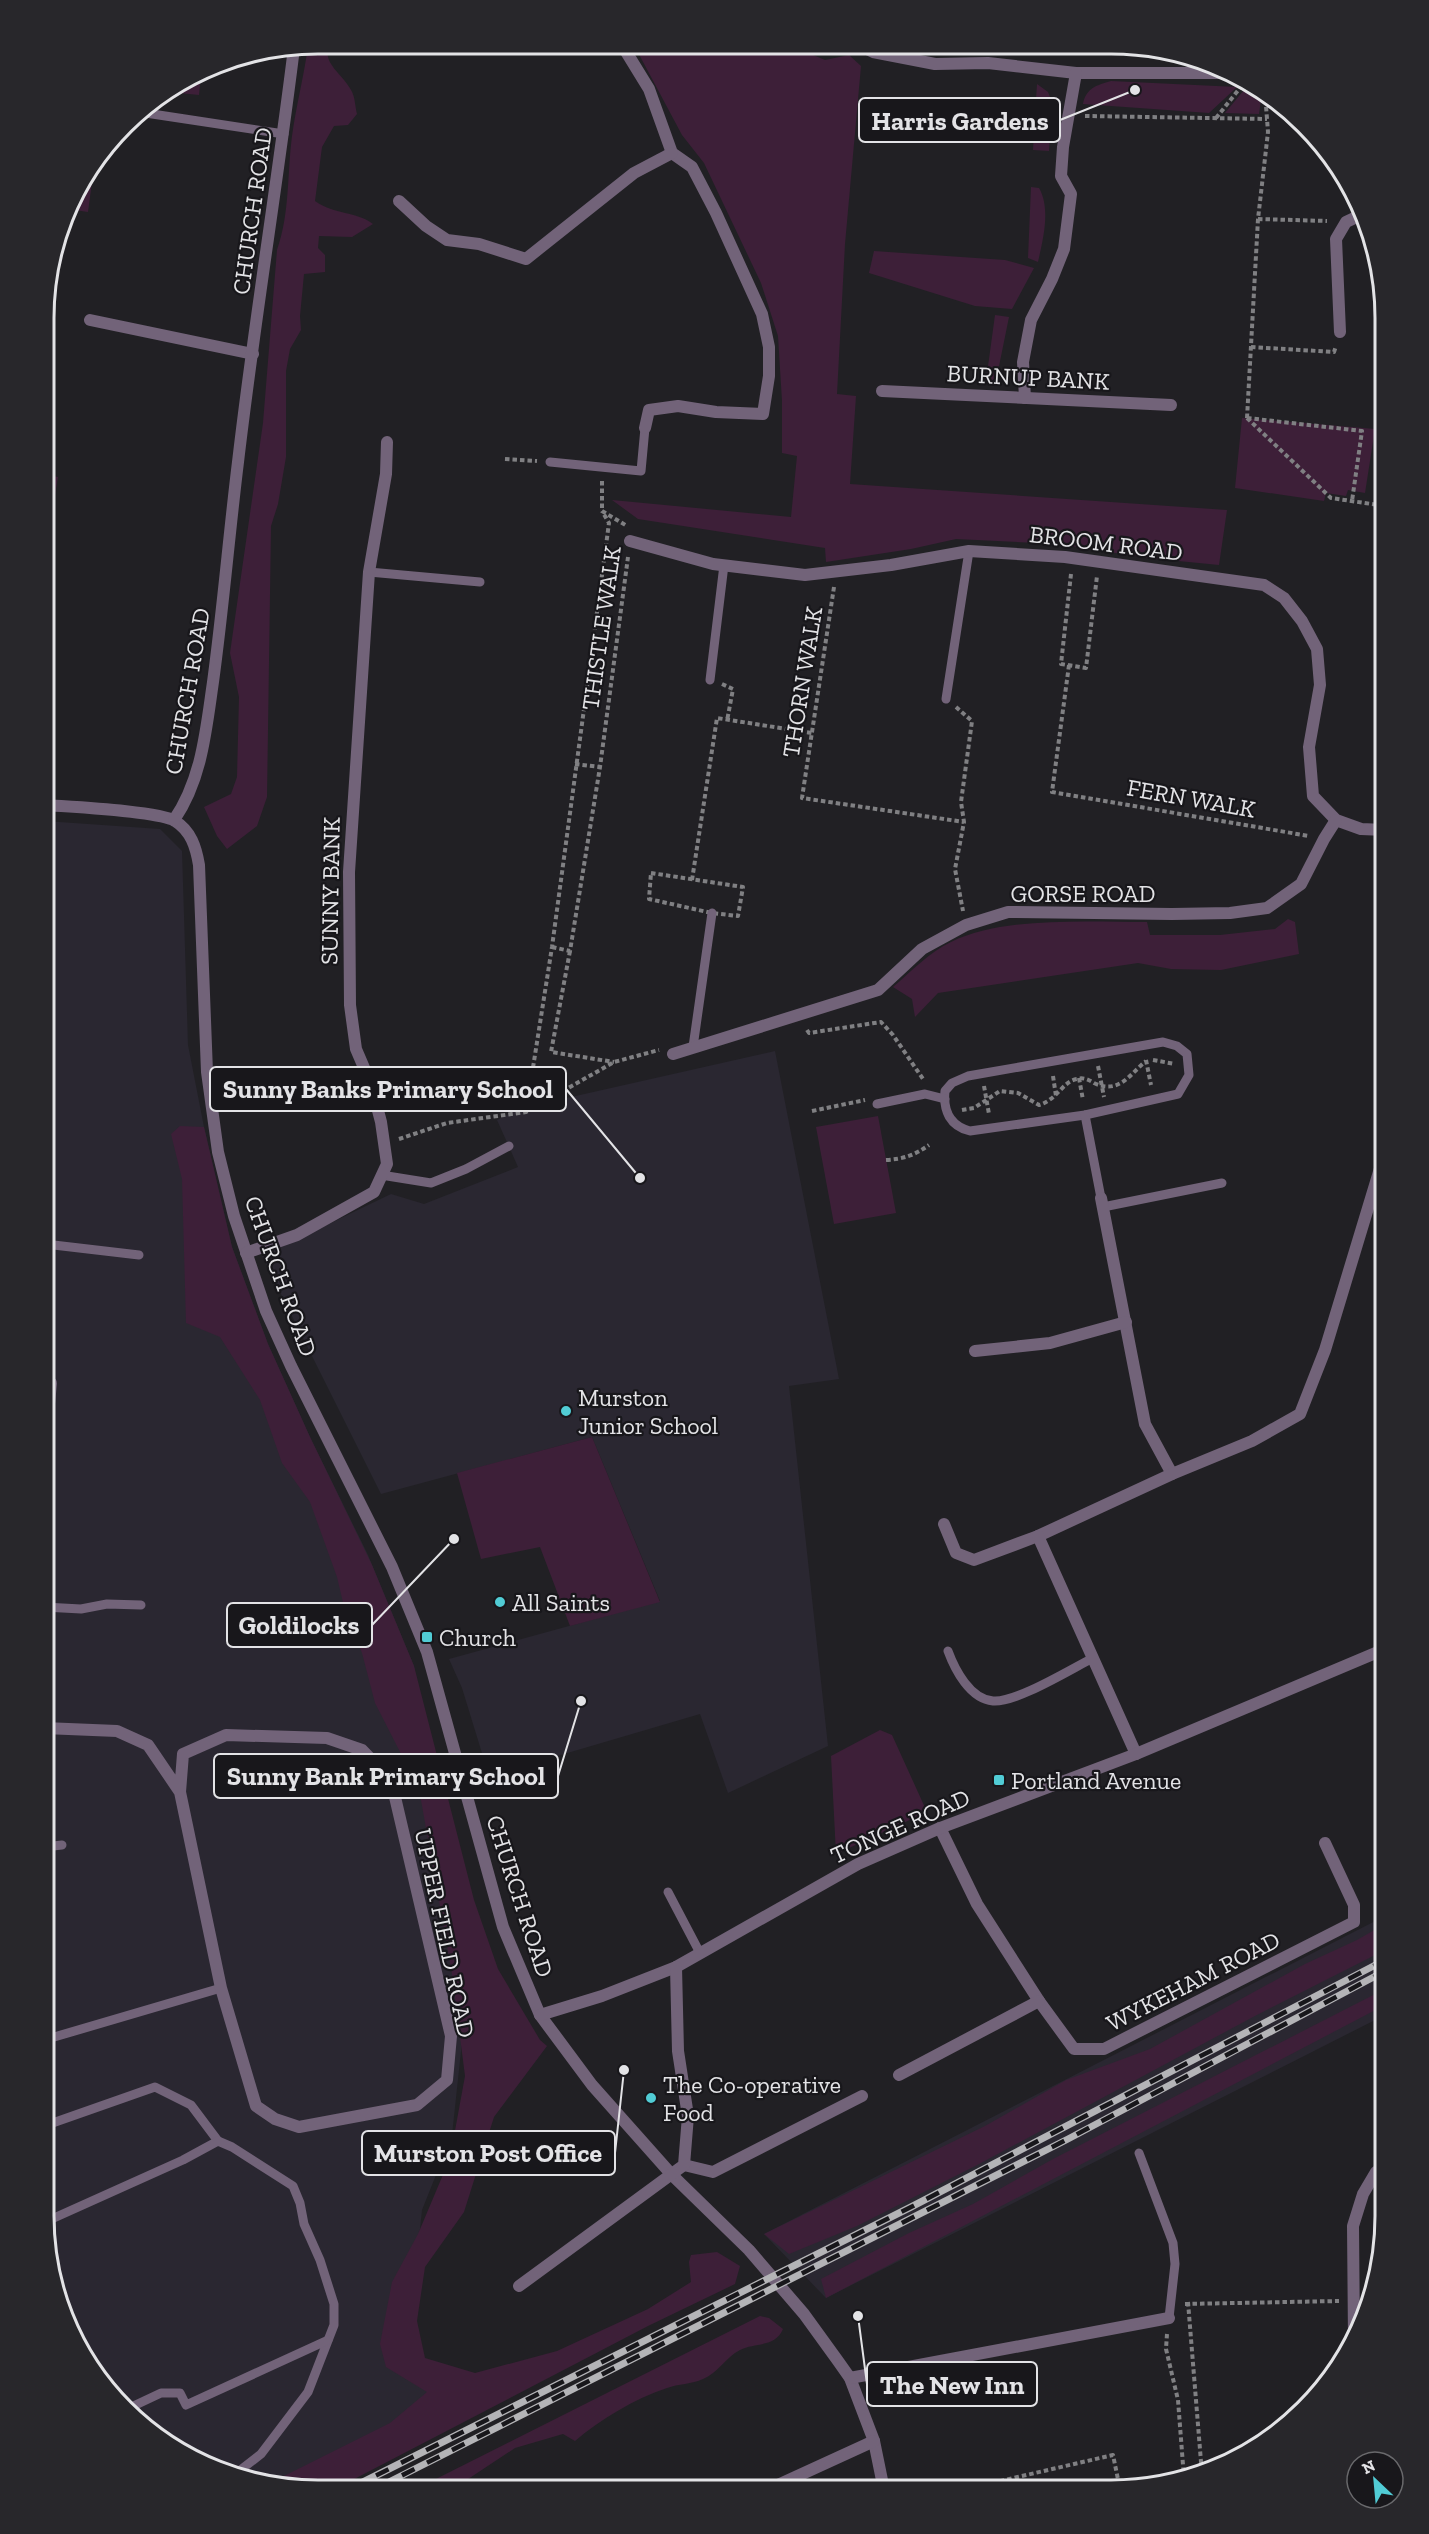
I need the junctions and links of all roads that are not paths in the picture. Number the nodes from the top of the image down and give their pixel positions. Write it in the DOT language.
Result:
graph roads {
  1 [pos="628,54"];
  2 [pos="883,54"];
  3 [pos="293,55"];
  4 [pos="1210,73"];
  5 [pos="1076,74"];
  6 [pos="151,114"];
  7 [pos="284,134"];
  8 [pos="672,153"];
  9 [pos="399,201"];
  10 [pos="1355,218"];
  11 [pos="90,320"];
  12 [pos="1340,332"];
  13 [pos="254,354"];
  14 [pos="882,391"];
  15 [pos="1025,398"];
  16 [pos="1171,405"];
  17 [pos="645,428"];
  18 [pos="387,442"];
  19 [pos="550,462"];
  20 [pos="630,541"];
  21 [pos="969,551"];
  22 [pos="724,565"];
  23 [pos="369,572"];
  24 [pos="480,582"];
  25 [pos="710,680"];
  26 [pos="946,699"];
  27 [pos="54,806"];
  28 [pos="174,820"];
  29 [pos="1336,820"];
  30 [pos="1375,830"];
  31 [pos="712,913"];
  32 [pos="693,1047"];
  33 [pos="672,1054"];
  34 [pos="945,1095"];
  35 [pos="877,1104"];
  36 [pos="1085,1115"];
  37 [pos="509,1146"];
  38 [pos="381,1175"];
  39 [pos="1222,1184"];
  40 [pos="1375,1185"];
  41 [pos="1102,1203"];
  42 [pos="54,1245"];
  43 [pos="246,1253"];
  44 [pos="139,1255"];
  45 [pos="1126,1322"];
  46 [pos="975,1351"];
  47 [pos="1172,1474"];
  48 [pos="944,1524"];
  49 [pos="1038,1536"];
  50 [pos="141,1605"];
  51 [pos="54,1607"];
  52 [pos="948,1651"];
  53 [pos="1375,1653"];
  54 [pos="1093,1658"];
  55 [pos="54,1728"];
  56 [pos="1136,1754"];
  57 [pos="180,1792"];
  58 [pos="940,1828"];
  59 [pos="1325,1843"];
  60 [pos="62,1845"];
  61 [pos="54,1846"];
  62 [pos="668,1892"];
  63 [pos="700,1953"];
  64 [pos="676,1967"];
  65 [pos="221,1988"];
  66 [pos="1039,2001"];
  67 [pos="540,2015"];
  68 [pos="54,2037"];
  69 [pos="899,2075"];
  70 [pos="862,2096"];
  71 [pos="54,2122"];
  72 [pos="218,2142"];
  73 [pos="1139,2153"];
  74 [pos="684,2165"];
  75 [pos="1375,2174"];
  76 [pos="672,2175"];
  77 [pos="54,2218"];
  78 [pos="519,2286"];
  79 [pos="1169,2318"];
  80 [pos="1354,2319"];
  81 [pos="328,2340"];
  82 [pos="850,2378"];
  83 [pos="134,2406"];
  84 [pos="874,2441"];
  85 [pos="242,2469"];
  86 [pos="789,2480"];
  87 [pos="882,2480"];
  1 -- 8 [label="street"];
  2 -- 5 [label="street"];
  3 -- 7 [label="street, CHURCH ROAD"];
  4 -- 5 [label="street"];
  5 -- 15 [label="street"];
  6 -- 7 [label="lane"];
  7 -- 13 [label="street, CHURCH ROAD"];
  8 -- 9 [label="street"];
  8 -- 17 [label="street"];
  10 -- 12 [label="street"];
  11 -- 13 [label="street"];
  13 -- 28 [label="street, CHURCH ROAD"];
  14 -- 15 [label="street, BURNUP BANK"];
  15 -- 16 [label="street, BURNUP BANK"];
  17 -- 19 [label="lane"];
  18 -- 23 [label="street, SUNNY BANK"];
  20 -- 22 [label="street, BROOM ROAD"];
  21 -- 22 [label="street, BROOM ROAD"];
  21 -- 26 [label="lane"];
  21 -- 29 [label="street, BROOM ROAD"];
  22 -- 25 [label="lane"];
  23 -- 24 [label="lane"];
  23 -- 38 [label="street, SUNNY BANK"];
  27 -- 28 [label="street"];
  28 -- 43 [label="street, CHURCH ROAD"];
  29 -- 30 [label="street, BROOM ROAD"];
  29 -- 32 [label="street, GORSE ROAD"];
  31 -- 32 [label="lane"];
  32 -- 33 [label="street, GORSE ROAD"];
  34 -- 35 [label="lane"];
  34 -- 36 [label="lane"];
  34 -- 36 [label="lane"];
  36 -- 41 [label="lane"];
  37 -- 38 [label="lane"];
  38 -- 43 [label="street, SUNNY BANK"];
  39 -- 41 [label="lane"];
  40 -- 47 [label="street"];
  41 -- 45 [label="street"];
  42 -- 44 [label="lane"];
  43 -- 67 [label="street, CHURCH ROAD"];
  45 -- 46 [label="street"];
  45 -- 47 [label="street"];
  47 -- 49 [label="street"];
  48 -- 49 [label="street"];
  49 -- 54 [label="street"];
  50 -- 51 [label="lane"];
  52 -- 54 [label="lane"];
  53 -- 56 [label="street, TONGE ROAD"];
  54 -- 56 [label="street"];
  55 -- 57 [label="street, UPPER FIELD ROAD"];
  56 -- 58 [label="street, TONGE ROAD"];
  57 -- 65 [label="street, UPPER FIELD ROAD"];
  57 -- 65 [label="street, UPPER FIELD ROAD"];
  58 -- 63 [label="street, TONGE ROAD"];
  58 -- 66 [label="street, WYKEHAM ROAD"];
  59 -- 66 [label="street, WYKEHAM ROAD"];
  60 -- 61 [label="lane"];
  62 -- 63 [label="lane"];
  63 -- 64 [label="street, TONGE ROAD"];
  64 -- 67 [label="street, TONGE ROAD"];
  64 -- 74 [label="street"];
  65 -- 68 [label="lane"];
  66 -- 69 [label="street"];
  67 -- 76 [label="street, CHURCH ROAD"];
  70 -- 74 [label="street"];
  71 -- 72 [label="lane"];
  72 -- 77 [label="lane"];
  72 -- 81 [label="lane"];
  73 -- 79 [label="lane"];
  74 -- 76 [label="street"];
  75 -- 80 [label="street"];
  76 -- 78 [label="street"];
  76 -- 82 [label="street, CHURCH ROAD"];
  79 -- 82 [label="street"];
  81 -- 83 [label="lane"];
  81 -- 85 [label="lane"];
  82 -- 84 [label="street, CHURCH ROAD"];
  84 -- 86 [label="street"];
  84 -- 87 [label="street, CHURCH ROAD"];
}
